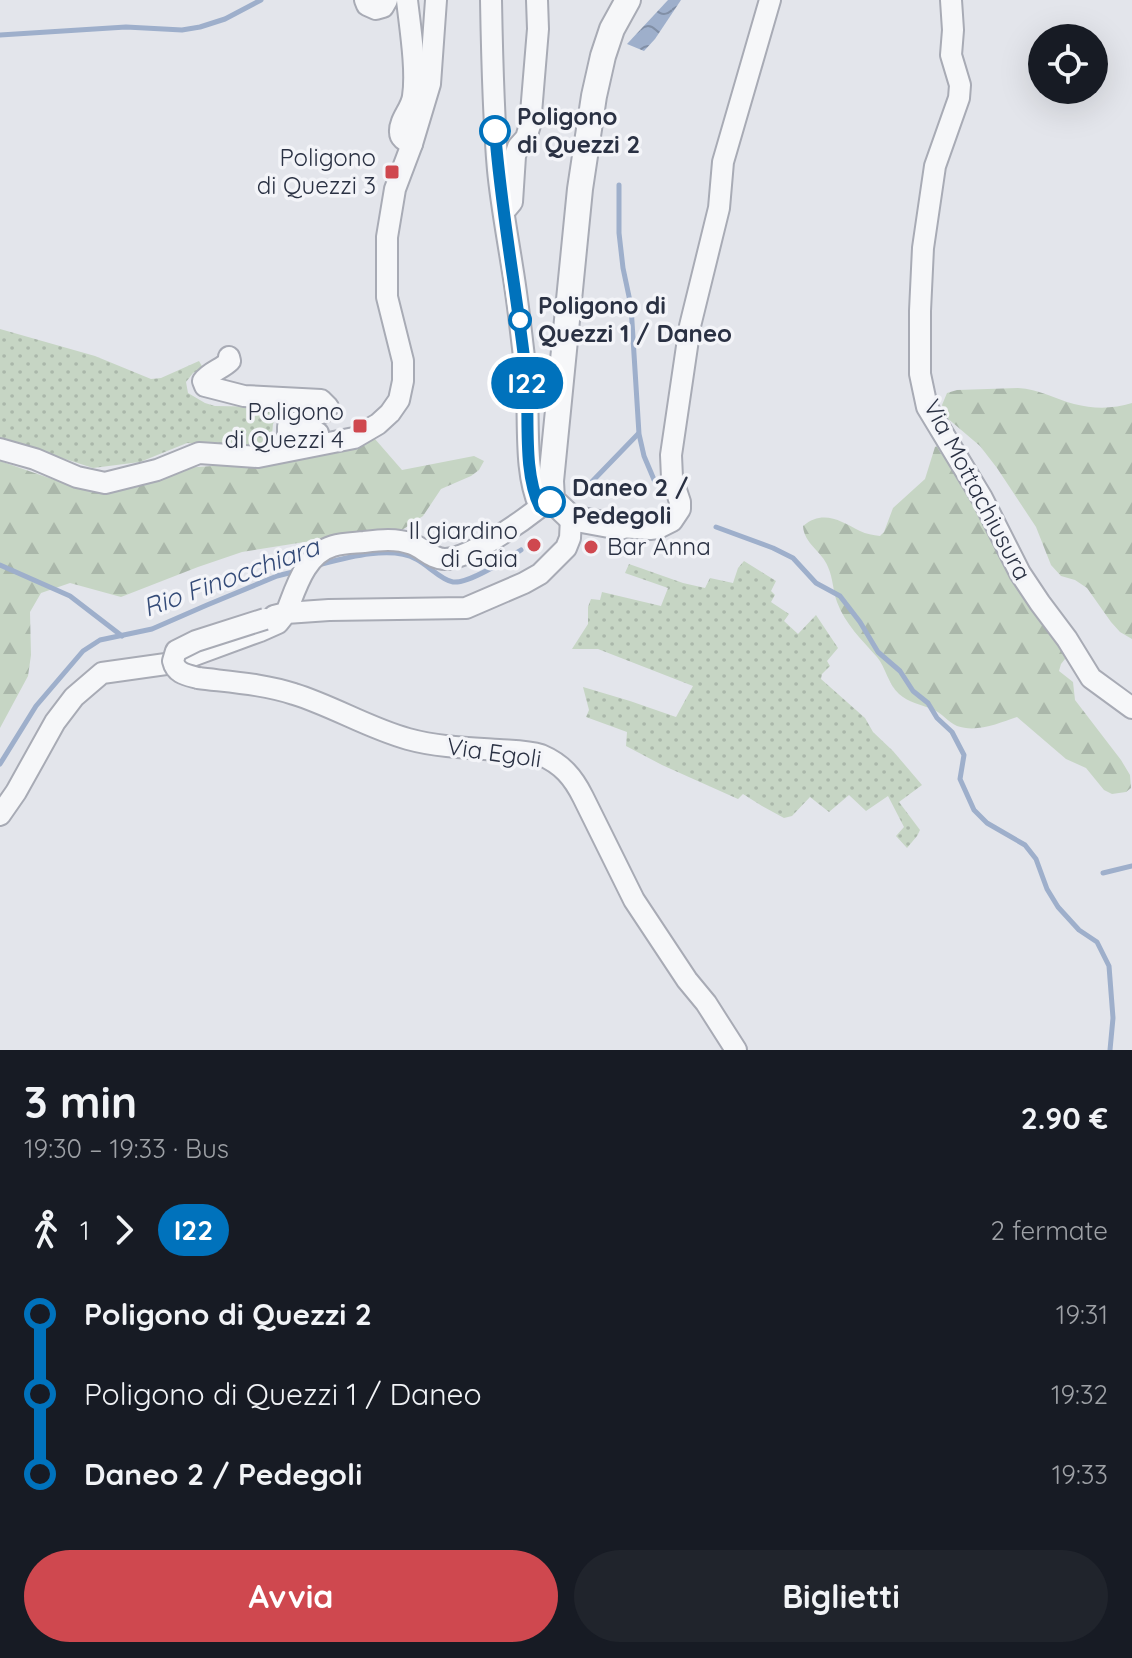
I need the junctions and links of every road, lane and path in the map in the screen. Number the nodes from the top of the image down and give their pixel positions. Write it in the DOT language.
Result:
graph roads {
  1 [pos="365,0"];
  2 [pos="387,0"];
  3 [pos="407,0"];
  4 [pos="436,0"];
  5 [pos="491,0"];
  6 [pos="537,0"];
  7 [pos="628,0"];
  8 [pos="770,0"];
  9 [pos="951,0"];
  10 [pos="412,144"];
  11 [pos="504,210"];
  12 [pos="229,357"];
  13 [pos="354,438"];
  14 [pos="0,449"];
  15 [pos="546,503"];
  16 [pos="571,518"];
  17 [pos="620,527"];
  18 [pos="288,607"];
  19 [pos="1132,708"];
  20 [pos="0,815"];
  21 [pos="736,1050"];
  1 -- 2 [label="street"];
  3 -- 10 [label="street"];
  4 -- 10 [label="street"];
  5 -- 11 [label="street"];
  6 -- 11 [label="street"];
  7 -- 15 [label="street"];
  8 -- 17 [label="street"];
  9 -- 19 [label="street, Via Mottachiusura"];
  10 -- 13 [label="street"];
  11 -- 15 [label="street"];
  12 -- 13 [label="street"];
  13 -- 14 [label="street"];
  15 -- 16 [label="street"];
  15 -- 18 [label="street"];
  16 -- 17 [label="street"];
  16 -- 18 [label="street"];
  18 -- 20 [label="street"];
  18 -- 21 [label="street, Via Egoli, bridge"];
}
